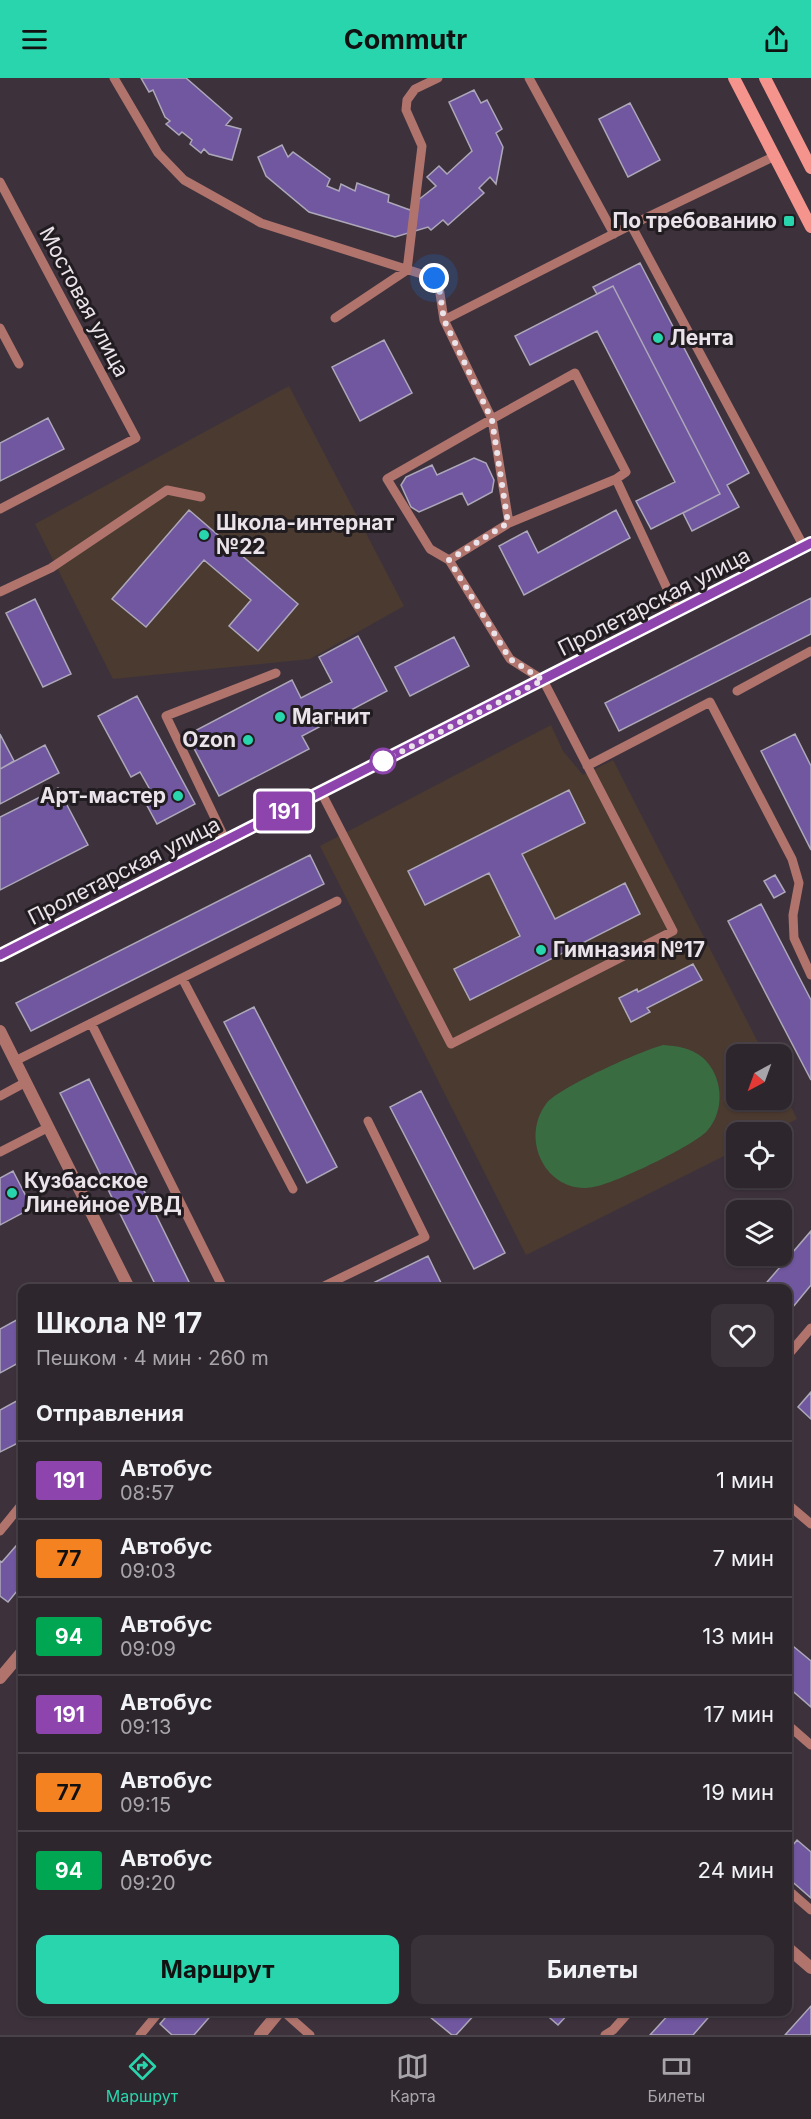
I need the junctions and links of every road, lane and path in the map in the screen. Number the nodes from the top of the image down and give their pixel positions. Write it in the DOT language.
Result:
graph roads {
  1 [pos="114,78"];
  2 [pos="438,78"];
  3 [pos="529,78"];
  4 [pos="734,78"];
  5 [pos="765,78"];
  6 [pos="775,156"];
  7 [pos="811,168"];
  8 [pos="0,182"];
  9 [pos="4,199"];
  10 [pos="631,225"];
  11 [pos="811,226"];
  12 [pos="614,234"];
  13 [pos="407,270"];
  14 [pos="335,318"];
  15 [pos="444,320"];
  16 [pos="0,328"];
  17 [pos="19,364"];
  18 [pos="492,420"];
  19 [pos="616,479"];
  20 [pos="201,497"];
  21 [pos="0,509"];
  22 [pos="508,523"];
  23 [pos="807,545"];
  24 [pos="449,560"];
  25 [pos="0,592"];
  26 [pos="678,612"];
  27 [pos="811,651"];
  28 [pos="276,673"];
  29 [pos="543,680"];
  30 [pos="737,691"];
  31 [pos="587,766"];
  32 [pos="321,792"];
  33 [pos="226,841"];
  34 [pos="337,901"];
  35 [pos="0,955"];
  36 [pos="811,975"];
  37 [pos="182,978"];
  38 [pos="91,1023"];
  39 [pos="0,1031"];
  40 [pos="15,1061"];
  41 [pos="26,1082"];
  42 [pos="0,1096"];
  43 [pos="368,1121"];
  44 [pos="49,1127"];
  45 [pos="0,1152"];
  46 [pos="293,1189"];
  47 [pos="127,1284"];
  48 [pos="221,1284"];
  49 [pos="328,1284"];
  50 [pos="811,1328"];
  51 [pos="792,1350"];
  52 [pos="792,1508"];
  53 [pos="18,1509"];
  54 [pos="811,1524"];
  55 [pos="0,1531"];
  56 [pos="18,1657"];
  57 [pos="0,1678"];
  58 [pos="792,1728"];
  59 [pos="811,1745"];
  60 [pos="792,1893"];
  61 [pos="811,1910"];
  62 [pos="792,1951"];
  63 [pos="811,1968"];
  64 [pos="156,2016"];
  65 [pos="278,2016"];
  66 [pos="287,2016"];
  67 [pos="625,2016"];
  68 [pos="140,2035"];
  69 [pos="260,2035"];
  70 [pos="310,2035"];
  71 [pos="605,2035"];
  1 -- 13 [label="lane"];
  2 -- 13 [label="lane"];
  3 -- 12 [label="lane"];
  4 -- 6 [label="main road"];
  5 -- 7 [label="main road"];
  6 -- 10 [label="lane"];
  6 -- 11 [label="main road"];
  8 -- 9 [label="lane, Мостовая улица"];
  9 -- 21 [label="lane, Мостовая улица"];
  10 -- 12 [label="lane"];
  10 -- 23 [label="lane"];
  12 -- 15 [label="lane"];
  13 -- 14 [label="lane"];
  13 -- 15 [label="lane"];
  15 -- 18 [label="lane"];
  16 -- 17 [label="lane"];
  18 -- 19 [label="lane"];
  18 -- 22 [label="lane"];
  18 -- 24 [label="lane"];
  19 -- 22 [label="lane"];
  19 -- 26 [label="lane"];
  20 -- 25 [label="lane"];
  22 -- 24 [label="lane"];
  23 -- 26 [label="street, Пролетарская улица"];
  24 -- 29 [label="lane"];
  26 -- 29 [label="street, Пролетарская улица"];
  27 -- 30 [label="lane"];
  28 -- 33 [label="lane"];
  29 -- 31 [label="lane"];
  29 -- 32 [label="street, Пролетарская улица"];
  31 -- 32 [label="lane"];
  31 -- 36 [label="lane"];
  32 -- 33 [label="street, Пролетарская улица"];
  33 -- 35 [label="street, Пролетарская улица"];
  34 -- 37 [label="lane"];
  37 -- 38 [label="lane"];
  37 -- 46 [label="lane"];
  38 -- 40 [label="lane"];
  38 -- 48 [label="lane"];
  39 -- 40 [label="street"];
  40 -- 41 [label="street"];
  41 -- 42 [label="lane"];
  41 -- 44 [label="street"];
  43 -- 49 [label="lane"];
  44 -- 45 [label="lane"];
  44 -- 47 [label="street"];
  50 -- 51 [label="lane"];
  52 -- 54 [label="lane"];
  53 -- 55 [label="lane"];
  56 -- 57 [label="street"];
  58 -- 59 [label="lane"];
  60 -- 61 [label="lane"];
  62 -- 63 [label="street"];
  64 -- 68 [label="lane"];
  65 -- 69 [label="street"];
  66 -- 70 [label="lane"];
  67 -- 71 [label="lane"];
}
